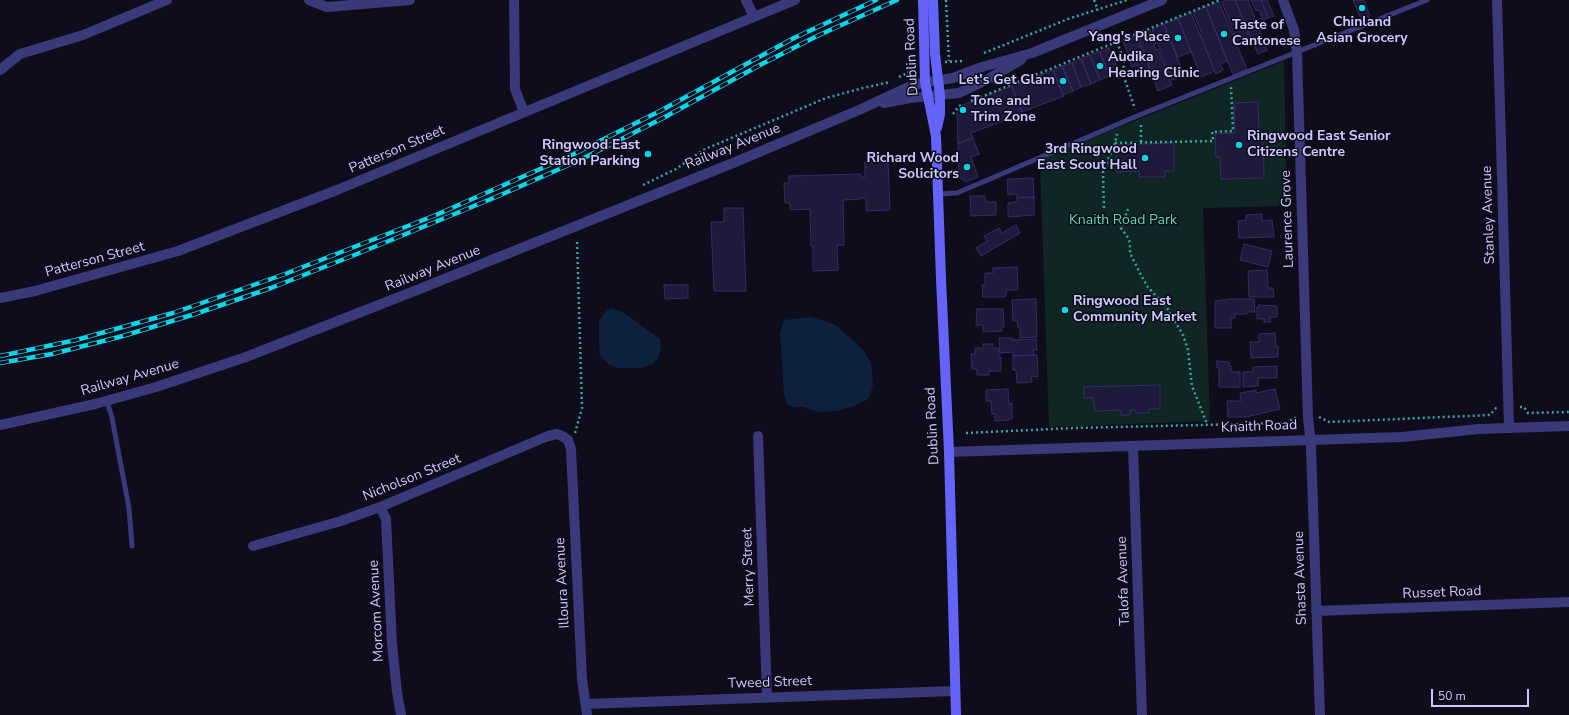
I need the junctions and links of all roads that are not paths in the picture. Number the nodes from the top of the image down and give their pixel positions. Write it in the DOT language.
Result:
graph roads {
  1 [pos="168,0"];
  2 [pos="309,0"];
  3 [pos="410,0"];
  4 [pos="514,0"];
  5 [pos="746,0"];
  6 [pos="795,0"];
  7 [pos="923,0"];
  8 [pos="933,0"];
  9 [pos="1162,0"];
  10 [pos="1283,0"];
  11 [pos="1427,0"];
  12 [pos="1497,0"];
  13 [pos="754,17"];
  14 [pos="1032,52"];
  15 [pos="1297,52"];
  16 [pos="0,70"];
  17 [pos="938,81"];
  18 [pos="925,82"];
  19 [pos="940,96"];
  20 [pos="928,97"];
  21 [pos="866,106"];
  22 [pos="524,112"];
  23 [pos="936,136"];
  24 [pos="938,194"];
  25 [pos="0,298"];
  26 [pos="107,401"];
  27 [pos="0,425"];
  28 [pos="1569,426"];
  29 [pos="1509,428"];
  30 [pos="758,436"];
  31 [pos="1310,440"];
  32 [pos="1133,446"];
  33 [pos="571,450"];
  34 [pos="949,452"];
  35 [pos="380,507"];
  36 [pos="132,546"];
  37 [pos="253,546"];
  38 [pos="1569,602"];
  39 [pos="1316,611"];
  40 [pos="956,691"];
  41 [pos="767,697"];
  42 [pos="586,704"];
  43 [pos="401,715"];
  44 [pos="587,715"];
  45 [pos="956,715"];
  46 [pos="1142,715"];
  47 [pos="1320,715"];
  1 -- 16 [label="street"];
  2 -- 3 [label="street"];
  4 -- 22 [label="street"];
  5 -- 13 [label="street"];
  6 -- 13 [label="street, Patterson Street"];
  7 -- 18 [label="main road, Dublin Road"];
  8 -- 17 [label="main road, Dublin Road"];
  9 -- 14 [label="street, Railway Avenue"];
  10 -- 15 [label="street, Laurence Grove"];
  11 -- 15 [label="lane"];
  12 -- 29 [label="street, Stanley Avenue"];
  13 -- 22 [label="street, Patterson Street"];
  14 -- 17 [label="street, Railway Avenue"];
  14 -- 19 [label="street, Railway Avenue"];
  15 -- 24 [label="lane"];
  15 -- 31 [label="street, Laurence Grove"];
  17 -- 18 [label="street, Railway Avenue"];
  17 -- 19 [label="main road, Dublin Road"];
  18 -- 20 [label="main road, Dublin Road"];
  18 -- 21 [label="street, Railway Avenue"];
  19 -- 20 [label="street, Railway Avenue"];
  19 -- 23 [label="main road, Dublin Road"];
  20 -- 21 [label="street, Railway Avenue"];
  20 -- 23 [label="main road, Dublin Road"];
  21 -- 26 [label="street, Railway Avenue"];
  22 -- 25 [label="street, Patterson Street"];
  23 -- 24 [label="main road, Dublin Road"];
  24 -- 34 [label="main road, Dublin Road"];
  26 -- 27 [label="street, Railway Avenue"];
  26 -- 36 [label="lane"];
  28 -- 29 [label="street, Knaith Road"];
  29 -- 31 [label="street, Knaith Road"];
  30 -- 41 [label="street, Merry Street"];
  31 -- 32 [label="street, Knaith Road"];
  31 -- 39 [label="street, Shasta Avenue"];
  32 -- 34 [label="street, Knaith Road"];
  32 -- 46 [label="street, Talofa Avenue"];
  33 -- 35 [label="street, Nicholson Street"];
  33 -- 42 [label="street, Illoura Avenue"];
  34 -- 40 [label="main road, Dublin Road"];
  35 -- 37 [label="street, Nicholson Street"];
  35 -- 43 [label="street, Morcom Avenue"];
  38 -- 39 [label="street, Russet Road"];
  39 -- 47 [label="street, Shasta Avenue"];
  40 -- 41 [label="street, Tweed Street"];
  40 -- 45 [label="main road, Dublin Road"];
  41 -- 42 [label="street, Tweed Street"];
  42 -- 44 [label="street, Illoura Avenue"];
}
